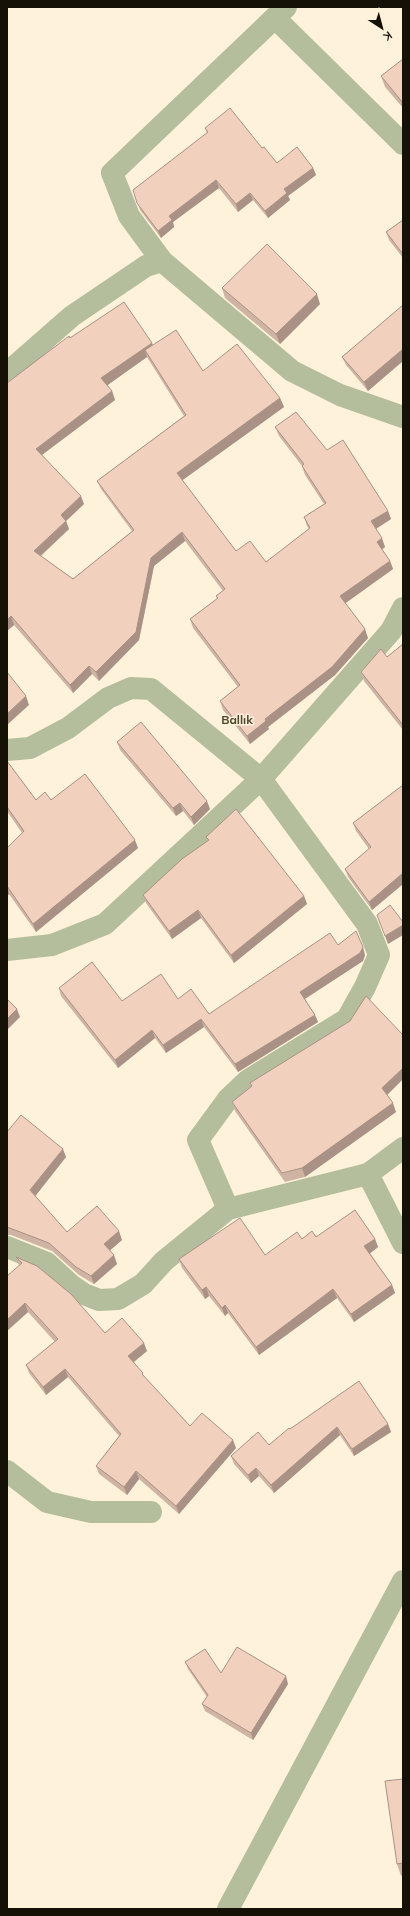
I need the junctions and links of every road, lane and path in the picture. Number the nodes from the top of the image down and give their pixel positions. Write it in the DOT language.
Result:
graph roads {
  1 [pos="281,12"];
  2 [pos="403,144"];
  3 [pos="162,261"];
  4 [pos="7,373"];
  5 [pos="403,417"];
  6 [pos="403,608"];
  7 [pos="7,750"];
  8 [pos="261,780"];
  9 [pos="7,950"];
  10 [pos="403,1148"];
  11 [pos="368,1174"];
  12 [pos="228,1209"];
  13 [pos="403,1243"];
  14 [pos="7,1247"];
  15 [pos="7,1471"];
  16 [pos="151,1512"];
  17 [pos="403,1581"];
  18 [pos="228,1909"];
  1 -- 2 [label="street"];
  1 -- 3 [label="street"];
  3 -- 4 [label="street"];
  3 -- 5 [label="street"];
  6 -- 8 [label="street"];
  7 -- 8 [label="street"];
  8 -- 9 [label="street"];
  8 -- 12 [label="street"];
  10 -- 11 [label="street"];
  11 -- 12 [label="street"];
  11 -- 13 [label="street"];
  12 -- 14 [label="street"];
  15 -- 16 [label="street"];
  17 -- 18 [label="street"];
}
